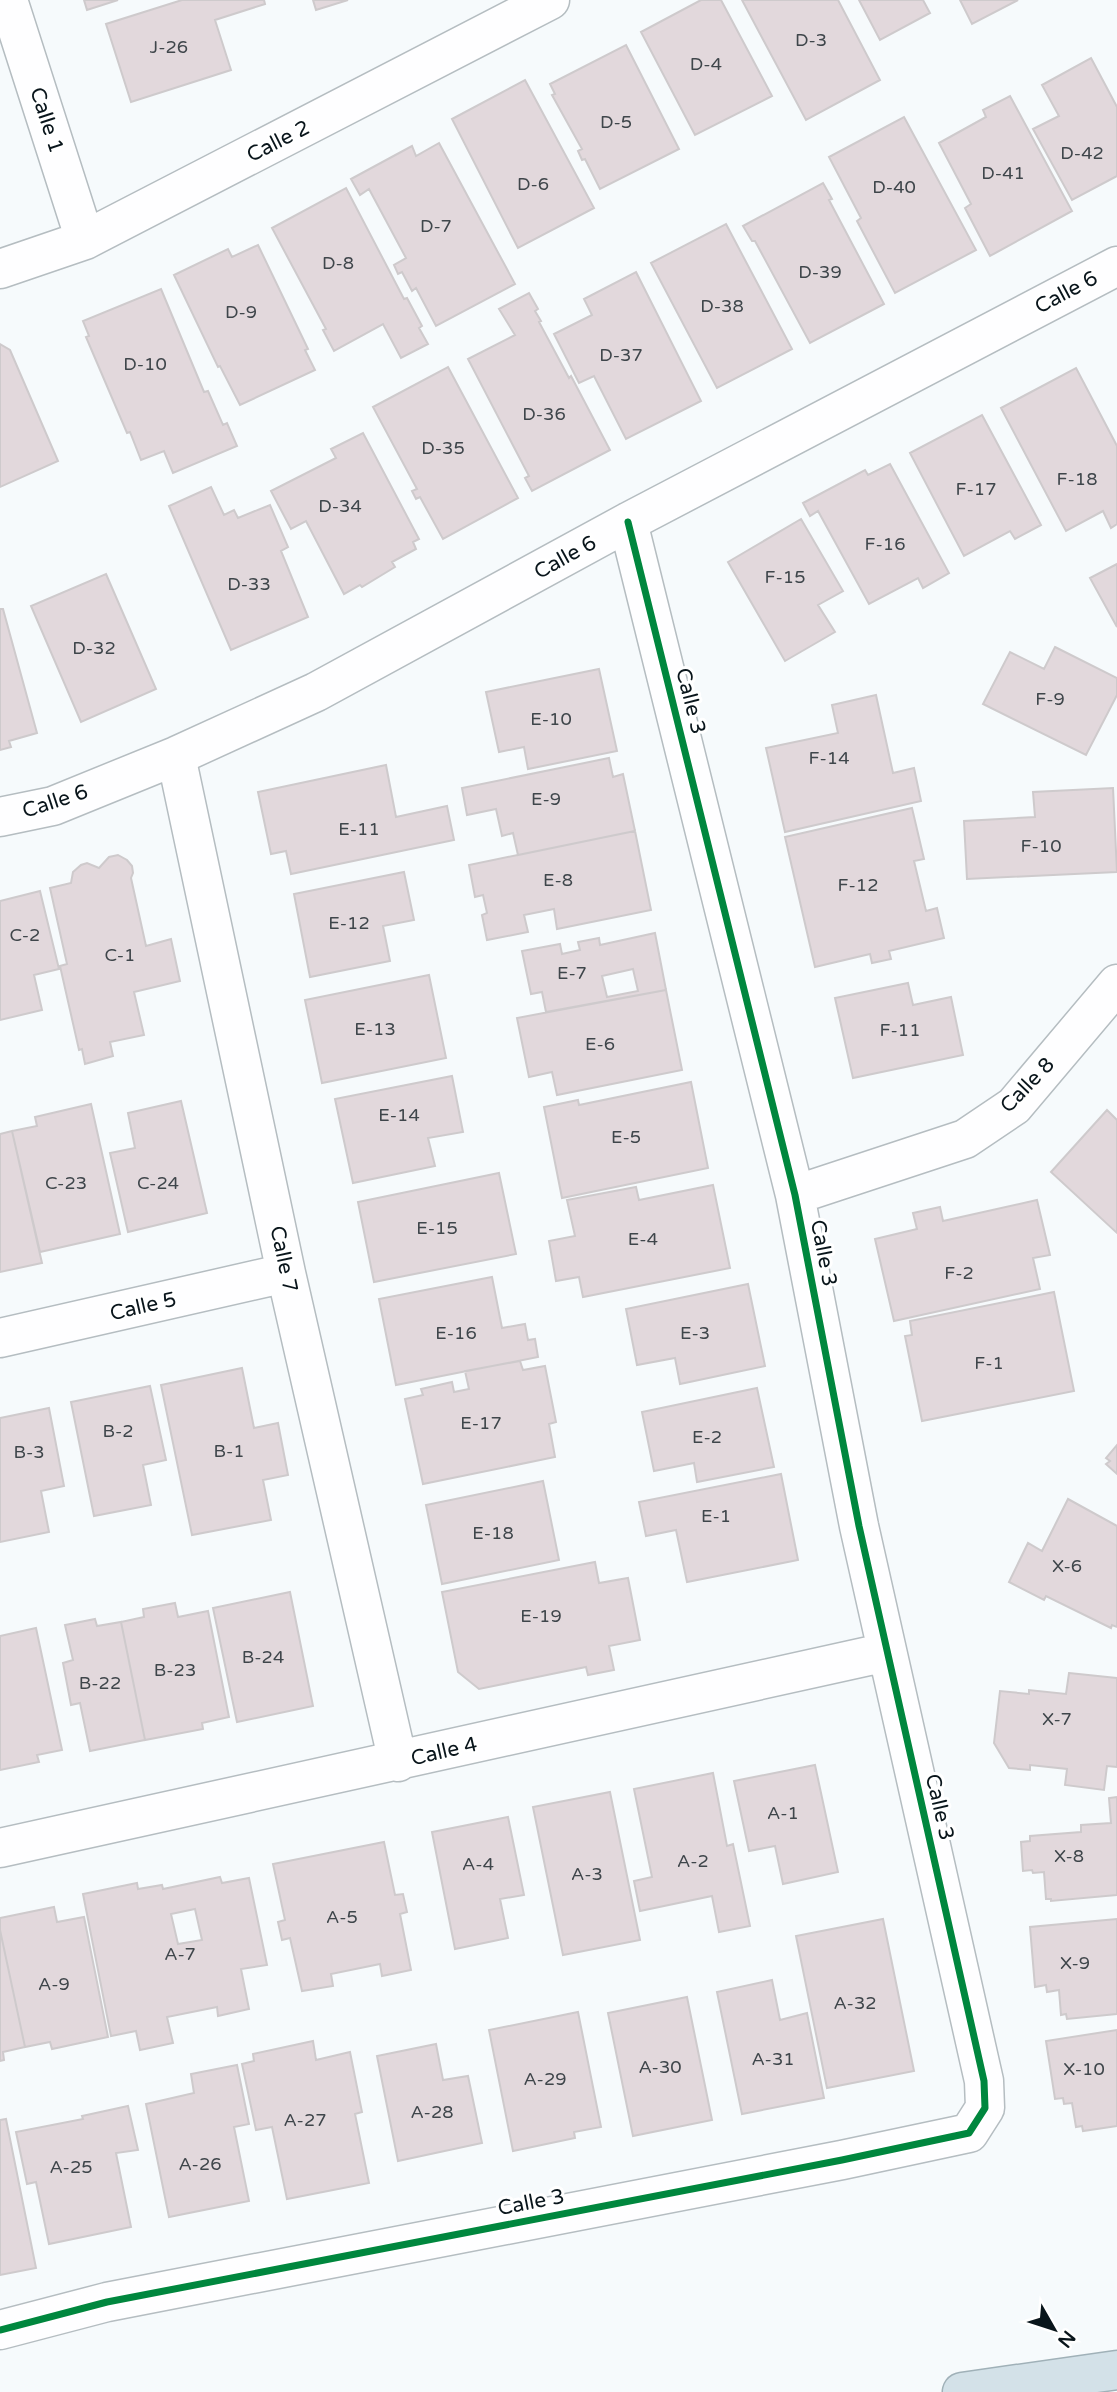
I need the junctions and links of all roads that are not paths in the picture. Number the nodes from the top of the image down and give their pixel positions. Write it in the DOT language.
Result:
graph roads {
  1 [pos="8,0"];
  2 [pos="550,0"];
  3 [pos="85,240"];
  4 [pos="1117,266"];
  5 [pos="0,269"];
  6 [pos="628,522"];
  7 [pos="176,756"];
  8 [pos="0,817"];
  9 [pos="1117,984"];
  10 [pos="795,1195"];
  11 [pos="286,1273"];
  12 [pos="0,1338"];
  13 [pos="887,1652"];
  14 [pos="398,1762"];
  15 [pos="0,1849"];
  16 [pos="0,2330"];
  17 [pos="1117,2370"];
  18 [pos="961,2392"];
  1 -- 3 [label="street, Calle 1"];
  2 -- 3 [label="street, Calle 2"];
  3 -- 5 [label="street, Calle 2"];
  4 -- 6 [label="street, Calle 6"];
  6 -- 7 [label="street, Calle 6"];
  6 -- 10 [label="street, Calle 3"];
  7 -- 8 [label="street, Calle 6"];
  7 -- 11 [label="street, Calle 7"];
  9 -- 10 [label="street, Calle 8"];
  10 -- 13 [label="street, Calle 3"];
  11 -- 12 [label="street, Calle 5"];
  11 -- 14 [label="street, Calle 7"];
  13 -- 14 [label="street, Calle 4"];
  13 -- 16 [label="street, Calle 3"];
  14 -- 15 [label="street, Calle 4"];
  17 -- 18 [label="highway"];
}
